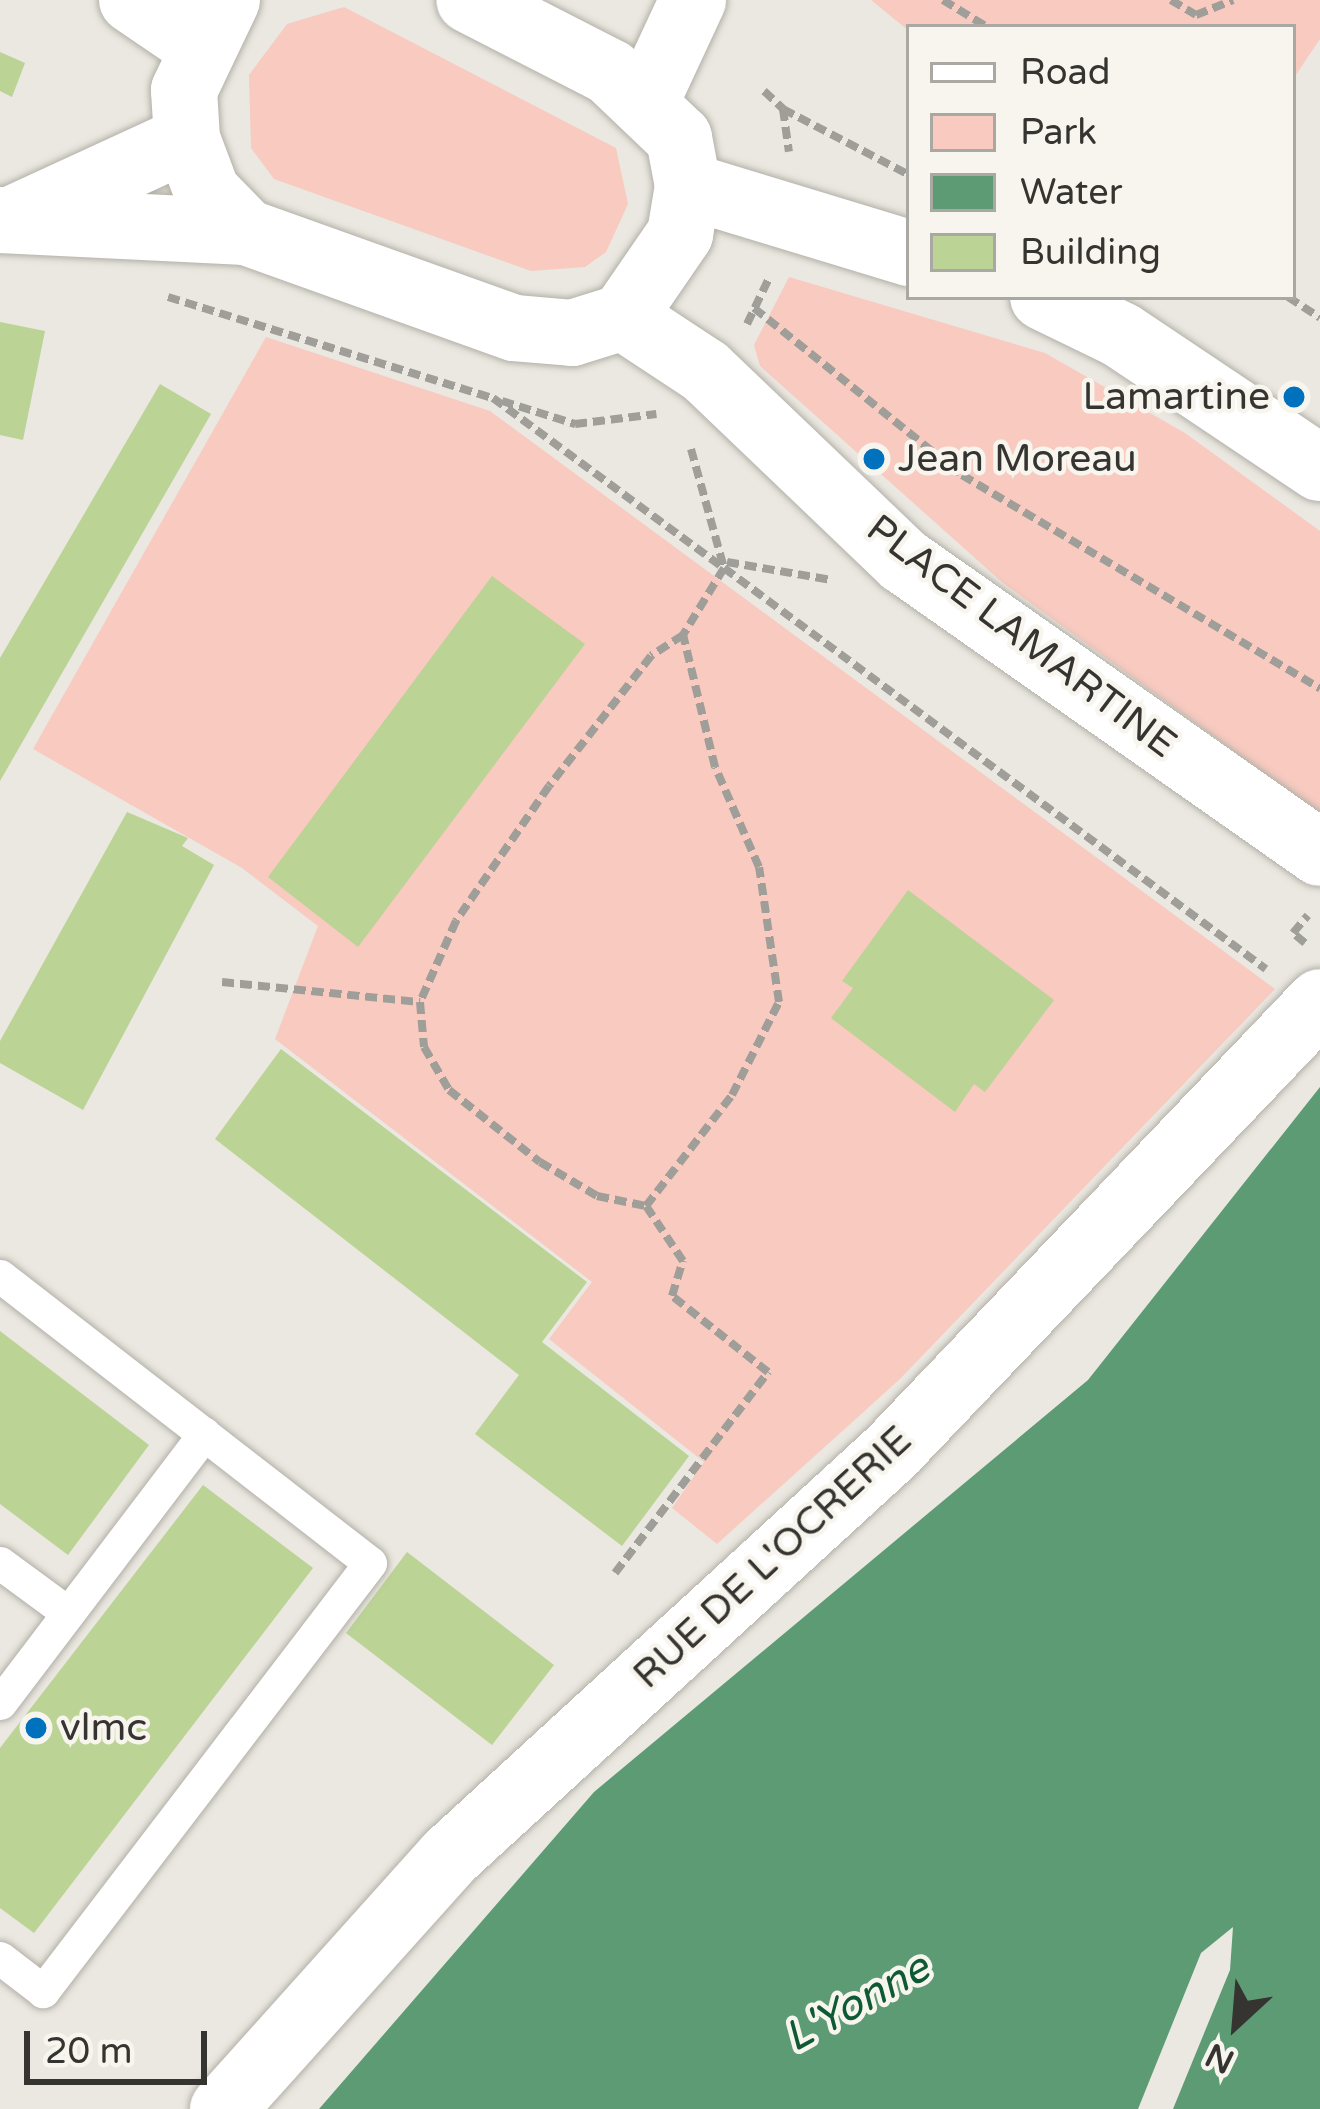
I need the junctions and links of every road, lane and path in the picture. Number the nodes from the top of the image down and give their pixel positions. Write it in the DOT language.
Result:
graph roads {
  1 [pos="132,0"];
  2 [pos="469,0"];
  3 [pos="693,0"];
  4 [pos="944,0"];
  5 [pos="1171,0"];
  6 [pos="1233,0"];
  7 [pos="212,23"];
  8 [pos="982,24"];
  9 [pos="648,97"];
  10 [pos="783,109"];
  11 [pos="187,139"];
  12 [pos="906,174"];
  13 [pos="688,186"];
  14 [pos="3,221"];
  15 [pos="246,232"];
  16 [pos="906,252"];
  17 [pos="144,291"];
  18 [pos="1048,300"];
  19 [pos="1293,300"];
  20 [pos="754,308"];
  21 [pos="623,317"];
  22 [pos="1320,318"];
  23 [pos="493,398"];
  24 [pos="654,416"];
  25 [pos="690,442"];
  26 [pos="1320,468"];
  27 [pos="725,565"];
  28 [pos="844,582"];
  29 [pos="683,635"];
  30 [pos="1320,688"];
  31 [pos="1320,853"];
  32 [pos="1320,900"];
  33 [pos="222,982"];
  34 [pos="1319,987"];
  35 [pos="420,1002"];
  36 [pos="646,1206"];
  37 [pos="0,1276"];
  38 [pos="204,1434"];
  39 [pos="0,1563"];
  40 [pos="615,1573"];
  41 [pos="68,1612"];
  42 [pos="0,1702"];
  43 [pos="0,1958"];
  44 [pos="223,2109"];
  1 -- 7 [label="main road"];
  2 -- 9 [label="main road"];
  3 -- 9 [label="main road"];
  4 -- 8 [label="path"];
  5 -- 6 [label="path"];
  7 -- 11 [label="main road"];
  9 -- 13 [label="main road"];
  10 -- 12 [label="path"];
  11 -- 14 [label="main road"];
  11 -- 15 [label="main road"];
  13 -- 16 [label="main road"];
  13 -- 21 [label="main road"];
  14 -- 15 [label="main road"];
  15 -- 21 [label="main road"];
  17 -- 23 [label="path"];
  18 -- 26 [label="main road"];
  19 -- 22 [label="path"];
  20 -- 30 [label="path"];
  21 -- 31 [label="main road, PLACE LAMARTINE"];
  23 -- 24 [label="path"];
  23 -- 27 [label="path"];
  25 -- 27 [label="path"];
  27 -- 28 [label="path"];
  27 -- 29 [label="path"];
  27 -- 34 [label="path"];
  29 -- 35 [label="path"];
  29 -- 36 [label="path"];
  32 -- 34 [label="path"];
  33 -- 35 [label="path"];
  34 -- 44 [label="main road, RUE DE L'OCRERIE"];
  35 -- 36 [label="path"];
  36 -- 40 [label="path"];
  37 -- 38 [label="lane"];
  38 -- 41 [label="lane"];
  38 -- 43 [label="lane"];
  39 -- 41 [label="lane"];
  41 -- 42 [label="lane"];
}
